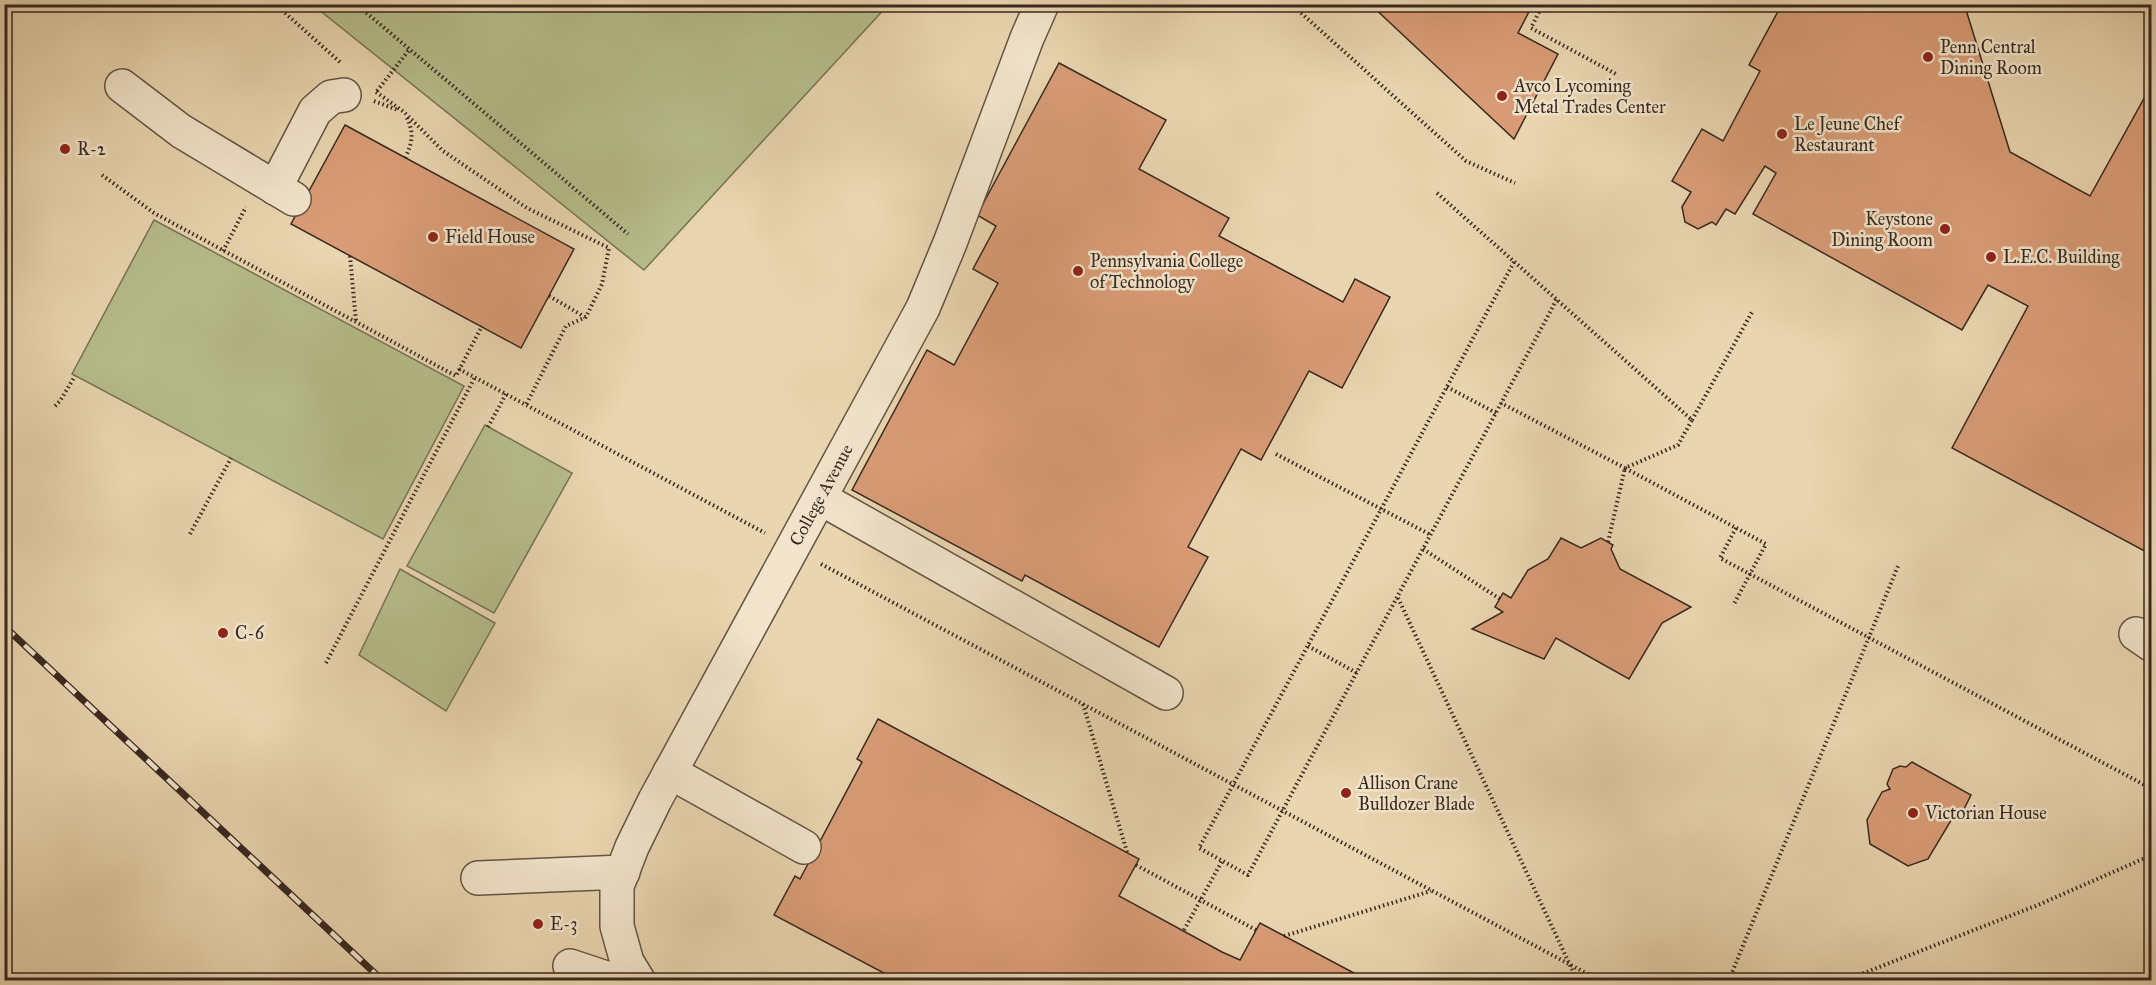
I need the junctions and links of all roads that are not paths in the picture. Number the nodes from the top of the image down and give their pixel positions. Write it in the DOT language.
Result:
graph roads {
  1 [pos="1042,4"];
  2 [pos="352,82"];
  3 [pos="122,86"];
  4 [pos="820,498"];
  5 [pos="1166,693"];
  6 [pos="670,772"];
  7 [pos="804,847"];
  8 [pos="623,872"];
  9 [pos="478,878"];
  10 [pos="570,966"];
  11 [pos="612,981"];
  12 [pos="638,981"];
  1 -- 4 [label="street, College Avenue"];
  2 -- 3 [label="street"];
  4 -- 5 [label="street"];
  4 -- 6 [label="street, College Avenue"];
  6 -- 7 [label="street"];
  6 -- 8 [label="street, College Avenue"];
  8 -- 9 [label="street"];
  8 -- 12 [label="street, College Avenue"];
  10 -- 11 [label="street"];
}
